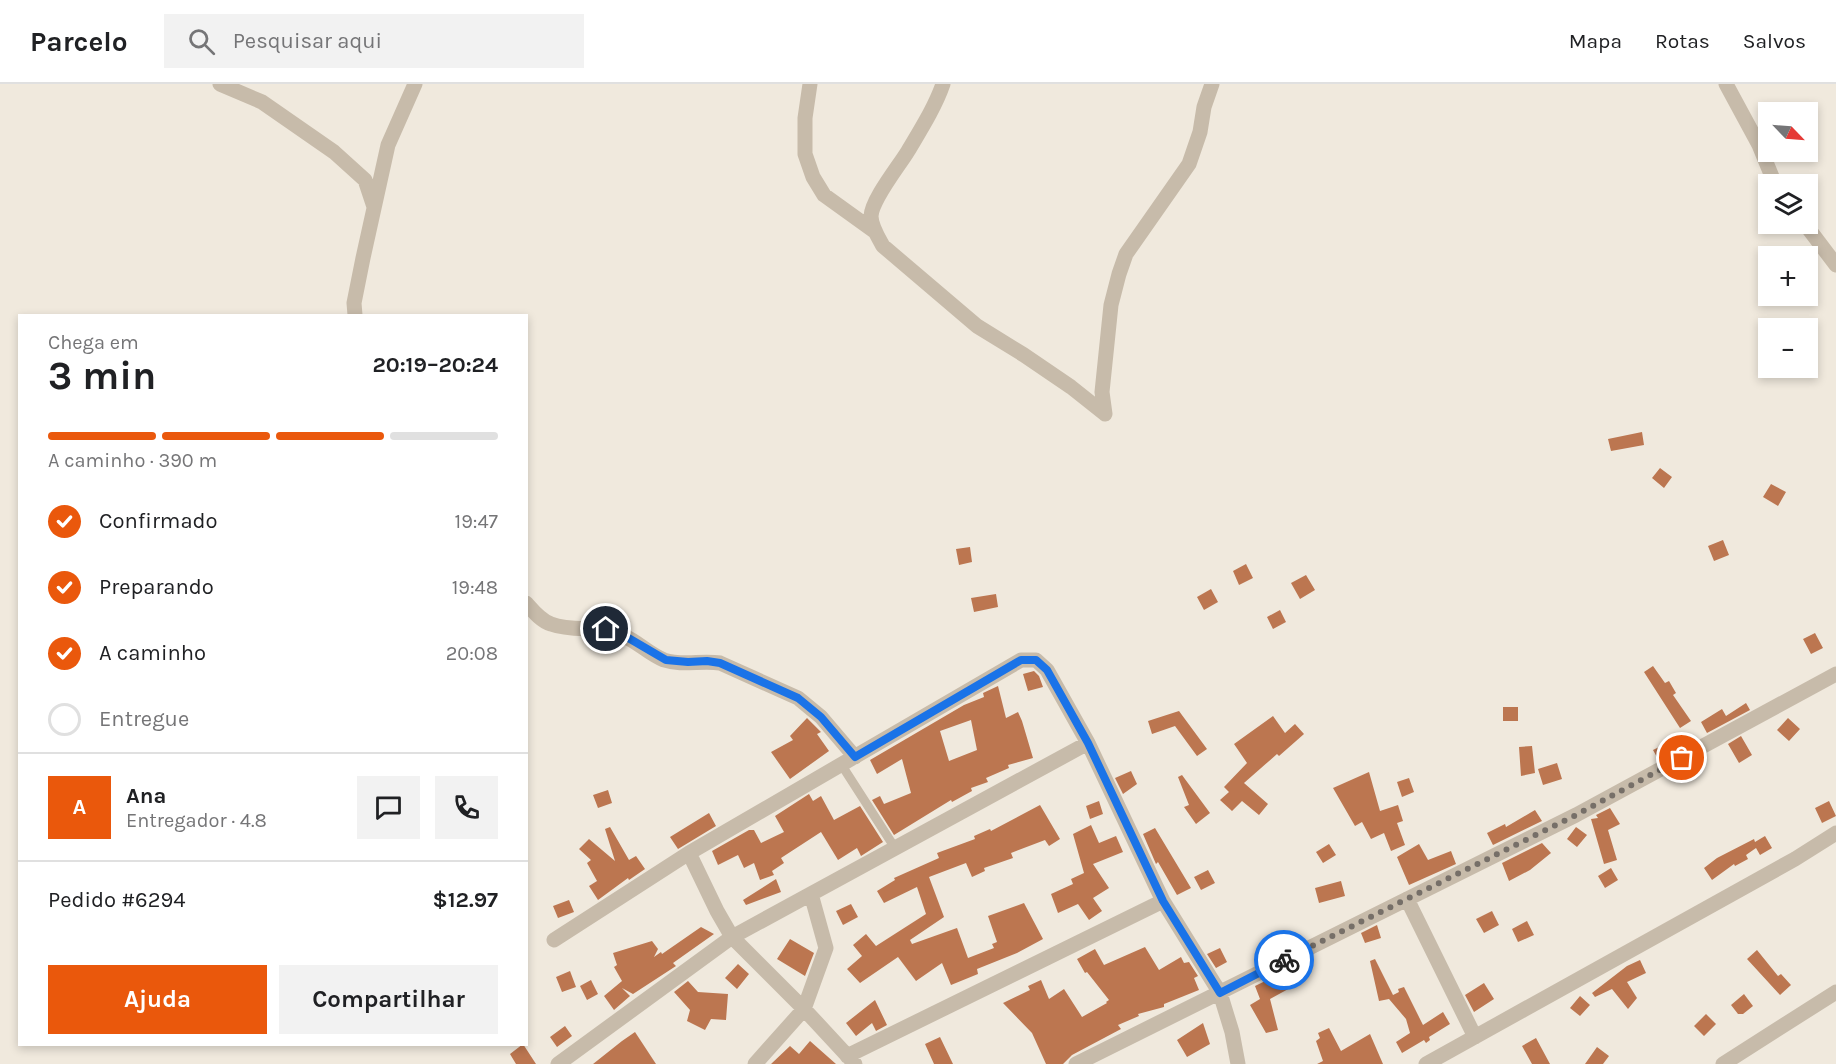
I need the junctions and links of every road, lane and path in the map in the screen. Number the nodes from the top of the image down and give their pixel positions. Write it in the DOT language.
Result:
graph roads {
  1 [pos="220,84"];
  2 [pos="415,84"];
  3 [pos="810,84"];
  4 [pos="943,84"];
  5 [pos="1212,84"];
  6 [pos="1726,84"];
  7 [pos="1771,174"];
  8 [pos="375,210"];
  9 [pos="874,231"];
  10 [pos="1813,234"];
  11 [pos="1836,265"];
  12 [pos="355,314"];
  13 [pos="528,605"];
  14 [pos="1836,674"];
  15 [pos="1088,743"];
  16 [pos="848,761"];
  17 [pos="1836,833"];
  18 [pos="895,848"];
  19 [pos="689,853"];
  20 [pos="811,894"];
  21 [pos="1407,899"];
  22 [pos="1163,901"];
  23 [pos="732,937"];
  24 [pos="554,940"];
  25 [pos="1836,992"];
  26 [pos="1220,993"];
  27 [pos="804,1009"];
  28 [pos="1475,1037"];
  29 [pos="851,1060"];
  30 [pos="558,1064"];
  31 [pos="755,1064"];
  32 [pos="1076,1064"];
  33 [pos="1238,1064"];
  34 [pos="1426,1064"];
  35 [pos="1723,1064"];
  1 -- 8 [label="street"];
  2 -- 8 [label="street"];
  3 -- 9 [label="street"];
  4 -- 9 [label="street"];
  5 -- 9 [label="street"];
  6 -- 7 [label="street"];
  8 -- 12 [label="street"];
  10 -- 11 [label="street"];
  13 -- 16 [label="street"];
  14 -- 21 [label="street"];
  15 -- 16 [label="street"];
  15 -- 18 [label="street"];
  15 -- 22 [label="street"];
  16 -- 18 [label="lane"];
  16 -- 19 [label="street"];
  17 -- 28 [label="street"];
  18 -- 20 [label="street"];
  19 -- 23 [label="street"];
  19 -- 24 [label="street"];
  20 -- 23 [label="street"];
  20 -- 27 [label="street"];
  21 -- 26 [label="street"];
  21 -- 28 [label="street"];
  22 -- 26 [label="street"];
  22 -- 29 [label="street"];
  23 -- 27 [label="street"];
  23 -- 30 [label="street"];
  25 -- 35 [label="street"];
  26 -- 32 [label="street"];
  26 -- 33 [label="street"];
  27 -- 29 [label="street"];
  27 -- 31 [label="street"];
  28 -- 34 [label="street"];
}
